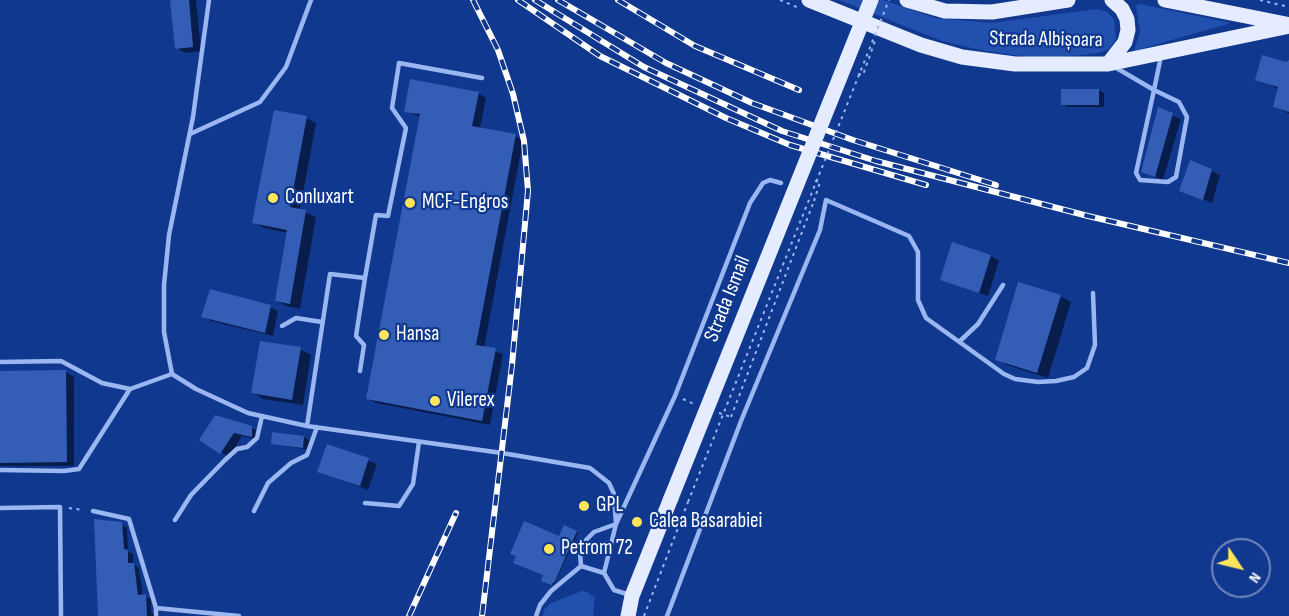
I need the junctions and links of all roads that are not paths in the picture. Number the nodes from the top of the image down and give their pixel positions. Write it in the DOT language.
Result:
graph roads {
  1 [pos="209,0"];
  2 [pos="311,0"];
  3 [pos="809,0"];
  4 [pos="871,0"];
  5 [pos="907,0"];
  6 [pos="982,0"];
  7 [pos="1068,0"];
  8 [pos="1112,0"];
  9 [pos="1165,0"];
  10 [pos="967,12"];
  11 [pos="1289,25"];
  12 [pos="1162,53"];
  13 [pos="1108,64"];
  14 [pos="482,78"];
  15 [pos="1154,90"];
  16 [pos="190,134"];
  17 [pos="782,183"];
  18 [pos="365,278"];
  19 [pos="1003,285"];
  20 [pos="1093,293"];
  21 [pos="322,322"];
  22 [pos="282,326"];
  23 [pos="960,341"];
  24 [pos="0,362"];
  25 [pos="360,371"];
  26 [pos="172,374"];
  27 [pos="130,389"];
  28 [pos="262,416"];
  29 [pos="307,426"];
  30 [pos="317,427"];
  31 [pos="419,442"];
  32 [pos="0,470"];
  33 [pos="365,503"];
  34 [pos="0,508"];
  35 [pos="93,511"];
  36 [pos="254,511"];
  37 [pos="175,520"];
  38 [pos="616,524"];
  39 [pos="581,566"];
  40 [pos="604,573"];
  41 [pos="632,596"];
  42 [pos="156,608"];
  43 [pos="61,616"];
  44 [pos="156,616"];
  45 [pos="239,616"];
  46 [pos="536,616"];
  47 [pos="617,616"];
  48 [pos="628,616"];
  49 [pos="667,616"];
  1 -- 16 [label="lane"];
  2 -- 16 [label="lane"];
  3 -- 13 [label="main road, Strada Albișoara"];
  4 -- 41 [label="main road, Strada Ismail, bridge"];
  5 -- 10 [label="main road, Strada Albișoara"];
  6 -- 10 [label="main road"];
  7 -- 10 [label="main road, Strada Albișoara"];
  8 -- 13 [label="main road"];
  9 -- 11 [label="main road, Strada Albișoara"];
  11 -- 12 [label="main road, Strada Albișoara"];
  12 -- 13 [label="main road, Strada Albișoara"];
  12 -- 15 [label="lane"];
  13 -- 15 [label="lane"];
  14 -- 18 [label="lane"];
  15 -- 15 [label="lane"];
  16 -- 26 [label="lane"];
  17 -- 38 [label="lane"];
  18 -- 21 [label="lane"];
  18 -- 25 [label="lane"];
  19 -- 23 [label="lane"];
  20 -- 23 [label="lane"];
  21 -- 22 [label="lane"];
  21 -- 29 [label="lane"];
  23 -- 49 [label="lane"];
  24 -- 27 [label="lane"];
  26 -- 27 [label="lane"];
  26 -- 28 [label="lane"];
  27 -- 32 [label="lane"];
  28 -- 29 [label="lane"];
  28 -- 37 [label="lane"];
  29 -- 30 [label="lane"];
  30 -- 31 [label="lane"];
  30 -- 36 [label="lane"];
  31 -- 33 [label="lane"];
  31 -- 38 [label="lane"];
  34 -- 43 [label="lane"];
  35 -- 42 [label="lane"];
  38 -- 39 [label="lane"];
  38 -- 40 [label="lane"];
  39 -- 40 [label="lane"];
  39 -- 46 [label="lane"];
  40 -- 41 [label="lane"];
  41 -- 47 [label="main road"];
  41 -- 48 [label="main road, Strada Ismail"];
  42 -- 44 [label="lane"];
  42 -- 45 [label="lane"];
}
